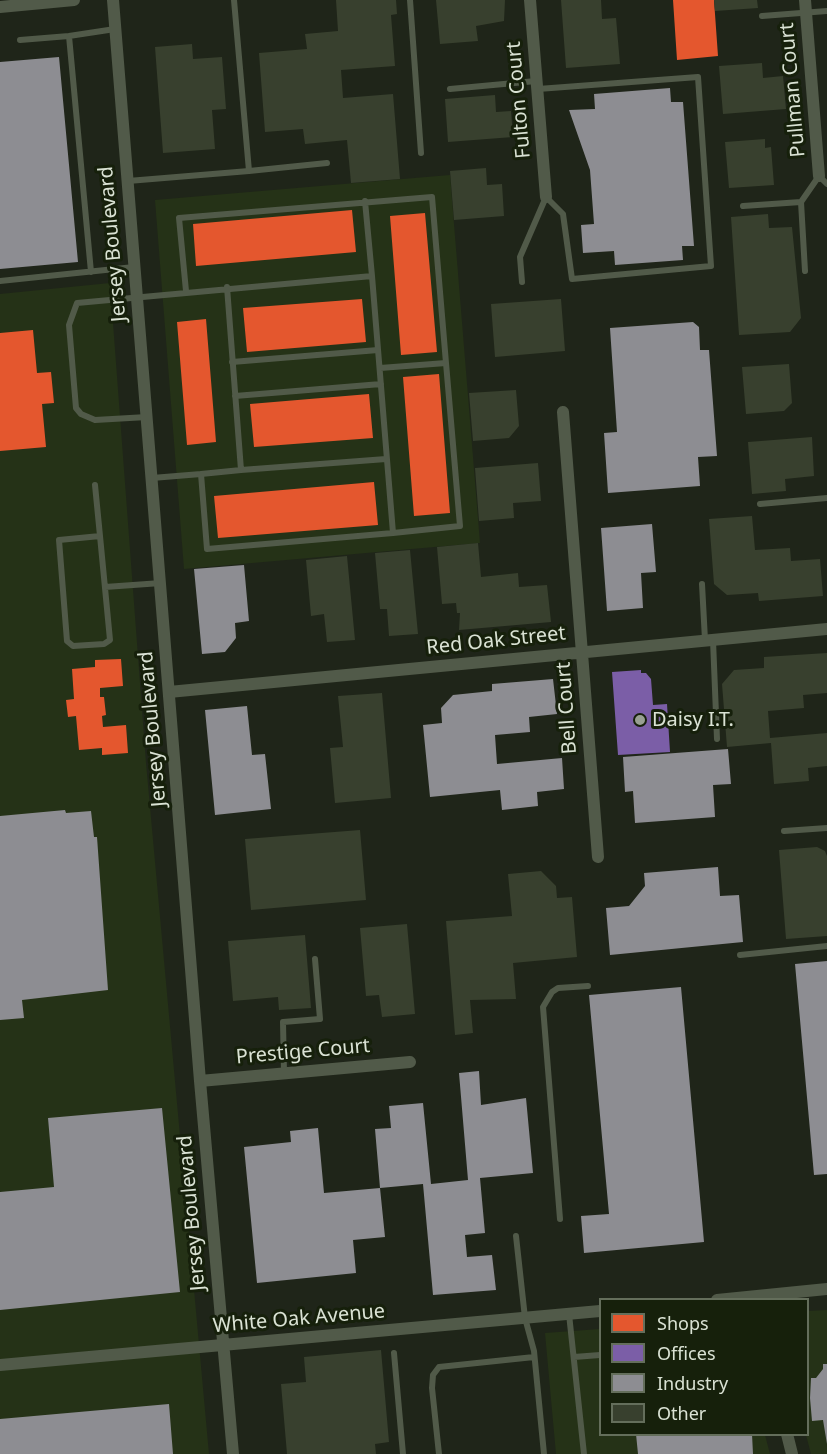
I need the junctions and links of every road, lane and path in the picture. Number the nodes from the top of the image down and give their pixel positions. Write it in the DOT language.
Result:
graph roads {
  1 [pos="74,0"];
  2 [pos="113,0"];
  3 [pos="234,0"];
  4 [pos="410,0"];
  5 [pos="530,0"];
  6 [pos="805,0"];
  7 [pos="0,7"];
  8 [pos="827,11"];
  9 [pos="806,14"];
  10 [pos="762,16"];
  11 [pos="115,29"];
  12 [pos="69,36"];
  13 [pos="20,40"];
  14 [pos="537,85"];
  15 [pos="450,89"];
  16 [pos="421,153"];
  17 [pos="327,163"];
  18 [pos="249,171"];
  19 [pos="823,180"];
  20 [pos="128,181"];
  21 [pos="546,197"];
  22 [pos="365,201"];
  23 [pos="801,202"];
  24 [pos="743,206"];
  25 [pos="135,267"];
  26 [pos="805,271"];
  27 [pos="91,272"];
  28 [pos="372,276"];
  29 [pos="0,281"];
  30 [pos="522,282"];
  31 [pos="227,287"];
  32 [pos="186,291"];
  33 [pos="137,297"];
  34 [pos="378,350"];
  35 [pos="232,362"];
  36 [pos="446,363"];
  37 [pos="380,368"];
  38 [pos="381,384"];
  39 [pos="235,396"];
  40 [pos="563,412"];
  41 [pos="147,417"];
  42 [pos="386,459"];
  43 [pos="241,470"];
  44 [pos="201,474"];
  45 [pos="152,478"];
  46 [pos="95,485"];
  47 [pos="827,498"];
  48 [pos="760,504"];
  49 [pos="393,533"];
  50 [pos="100,536"];
  51 [pos="160,583"];
  52 [pos="702,584"];
  53 [pos="105,586"];
  54 [pos="827,629"];
  55 [pos="709,640"];
  56 [pos="582,652"];
  57 [pos="170,692"];
  58 [pos="717,739"];
  59 [pos="827,828"];
  60 [pos="784,831"];
  61 [pos="598,857"];
  62 [pos="827,946"];
  63 [pos="740,955"];
  64 [pos="315,959"];
  65 [pos="588,986"];
  66 [pos="410,1062"];
  67 [pos="284,1074"];
  68 [pos="200,1081"];
  69 [pos="560,1219"];
  70 [pos="516,1236"];
  71 [pos="827,1290"];
  72 [pos="770,1297"];
  73 [pos="744,1298"];
  74 [pos="599,1311"];
  75 [pos="569,1314"];
  76 [pos="525,1318"];
  77 [pos="224,1345"];
  78 [pos="394,1353"];
  79 [pos="599,1355"];
  80 [pos="534,1357"];
  81 [pos="574,1357"];
  82 [pos="0,1365"];
  83 [pos="788,1436"];
  84 [pos="234,1454"];
  85 [pos="403,1454"];
  86 [pos="439,1454"];
  87 [pos="544,1454"];
  88 [pos="584,1454"];
  89 [pos="792,1454"];
  1 -- 7 [label="street"];
  2 -- 11 [label="street, Jersey Boulevard"];
  3 -- 18 [label="lane"];
  4 -- 16 [label="lane"];
  5 -- 14 [label="street, Fulton Court"];
  6 -- 9 [label="street, Pullman Court"];
  8 -- 9 [label="lane"];
  9 -- 10 [label="lane"];
  9 -- 19 [label="street, Pullman Court"];
  11 -- 12 [label="lane"];
  11 -- 20 [label="street, Jersey Boulevard"];
  12 -- 13 [label="lane"];
  12 -- 27 [label="lane"];
  14 -- 15 [label="lane"];
  14 -- 21 [label="street, Fulton Court"];
  14 -- 21 [label="lane"];
  17 -- 18 [label="lane"];
  18 -- 20 [label="lane"];
  19 -- 23 [label="lane"];
  20 -- 25 [label="street, Jersey Boulevard"];
  21 -- 30 [label="lane"];
  22 -- 28 [label="lane"];
  22 -- 32 [label="lane"];
  22 -- 36 [label="lane"];
  23 -- 24 [label="lane"];
  23 -- 26 [label="lane"];
  25 -- 27 [label="lane"];
  25 -- 33 [label="street, Jersey Boulevard"];
  27 -- 29 [label="lane"];
  28 -- 31 [label="lane"];
  28 -- 34 [label="lane"];
  31 -- 32 [label="lane"];
  31 -- 35 [label="lane"];
  32 -- 33 [label="lane"];
  33 -- 41 [label="street, Jersey Boulevard"];
  33 -- 41 [label="lane"];
  34 -- 35 [label="lane"];
  34 -- 37 [label="lane"];
  35 -- 39 [label="lane"];
  36 -- 37 [label="lane"];
  36 -- 49 [label="lane"];
  37 -- 38 [label="lane"];
  38 -- 39 [label="lane"];
  38 -- 42 [label="lane"];
  39 -- 43 [label="lane"];
  40 -- 56 [label="street, Bell Court"];
  41 -- 45 [label="street, Jersey Boulevard"];
  42 -- 43 [label="lane"];
  42 -- 49 [label="lane"];
  43 -- 44 [label="lane"];
  44 -- 45 [label="lane"];
  44 -- 49 [label="lane"];
  45 -- 51 [label="street, Jersey Boulevard"];
  46 -- 50 [label="lane"];
  47 -- 48 [label="lane"];
  50 -- 53 [label="lane"];
  50 -- 53 [label="lane"];
  51 -- 53 [label="lane"];
  51 -- 57 [label="street, Jersey Boulevard"];
  52 -- 55 [label="lane"];
  54 -- 55 [label="street, Red Oak Street"];
  55 -- 56 [label="street, Red Oak Street"];
  55 -- 58 [label="lane"];
  56 -- 57 [label="street, Red Oak Street"];
  56 -- 61 [label="street, Bell Court"];
  57 -- 68 [label="street, Jersey Boulevard"];
  59 -- 60 [label="lane"];
  62 -- 63 [label="lane"];
  64 -- 67 [label="lane"];
  65 -- 69 [label="lane"];
  66 -- 67 [label="street, Prestige Court"];
  67 -- 68 [label="street, Prestige Court"];
  68 -- 77 [label="street, Jersey Boulevard"];
  70 -- 76 [label="lane"];
  71 -- 72 [label="street"];
  72 -- 73 [label="street"];
  74 -- 75 [label="street, White Oak Avenue"];
  75 -- 76 [label="street, White Oak Avenue"];
  75 -- 81 [label="lane"];
  76 -- 77 [label="street, White Oak Avenue"];
  76 -- 80 [label="lane"];
  77 -- 82 [label="street, White Oak Avenue"];
  77 -- 84 [label="street, Jersey Boulevard"];
  78 -- 85 [label="lane"];
  79 -- 81 [label="lane"];
  80 -- 86 [label="lane"];
  80 -- 87 [label="lane"];
  81 -- 88 [label="lane"];
  83 -- 89 [label="street"];
}
